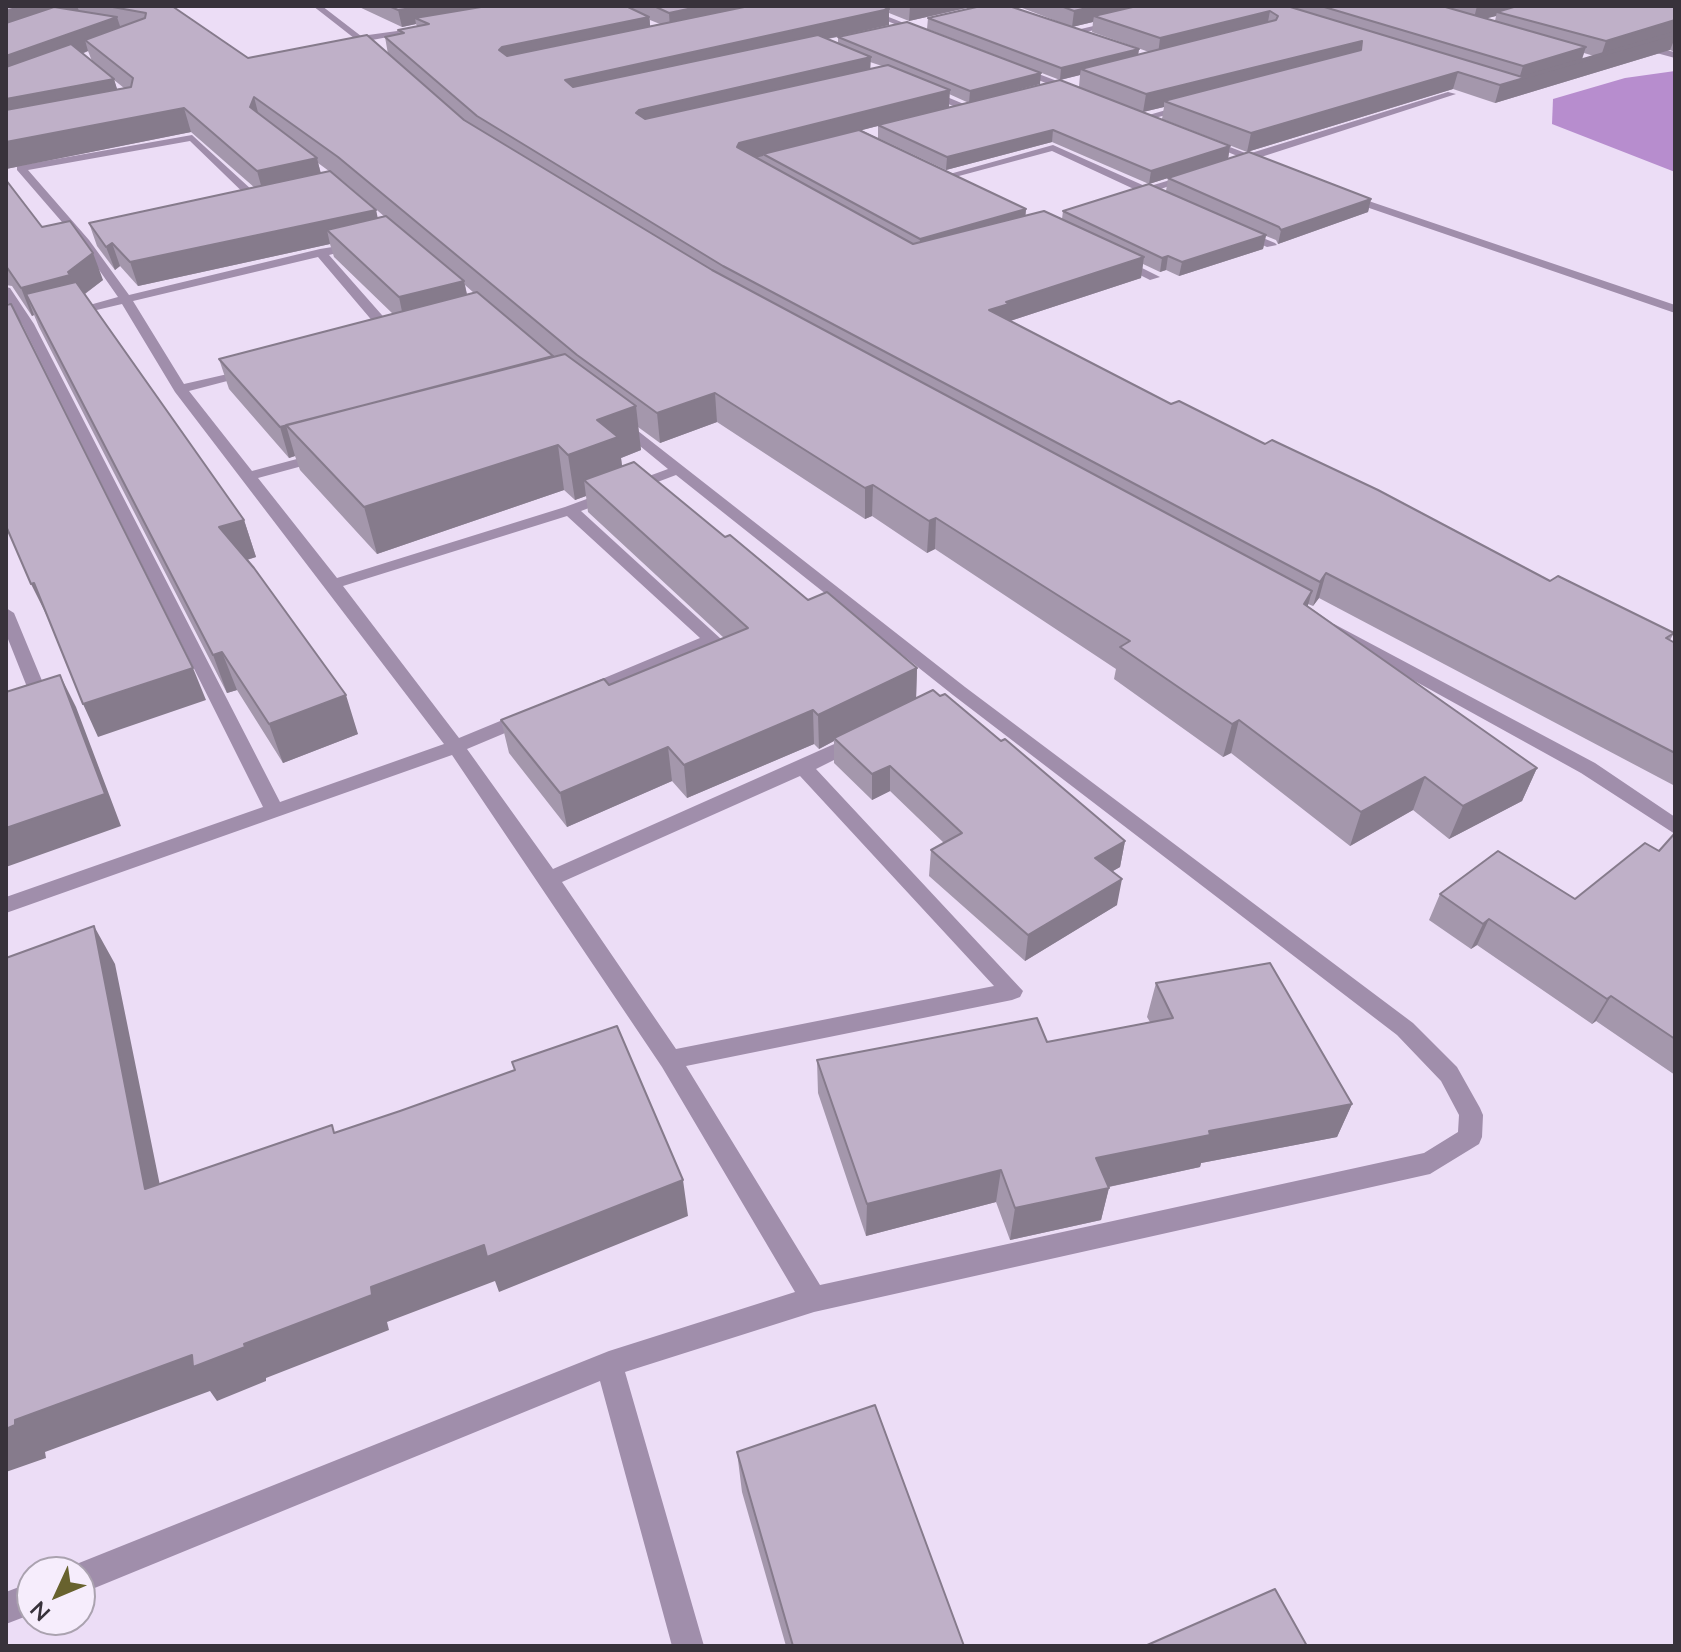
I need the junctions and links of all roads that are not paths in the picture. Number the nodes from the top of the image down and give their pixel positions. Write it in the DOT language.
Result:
graph roads {
  1 [pos="317,6"];
  2 [pos="854,6"];
  3 [pos="1128,19"];
  4 [pos="923,23"];
  5 [pos="442,25"];
  6 [pos="908,27"];
  7 [pos="1057,27"];
  8 [pos="893,30"];
  9 [pos="1072,32"];
  10 [pos="935,37"];
  11 [pos="1086,37"];
  12 [pos="361,39"];
  13 [pos="1675,41"];
  14 [pos="1652,49"];
  15 [pos="1639,52"];
  16 [pos="1675,55"];
  17 [pos="383,59"];
  18 [pos="1004,64"];
  19 [pos="1073,81"];
  20 [pos="1059,85"];
  21 [pos="915,87"];
  22 [pos="1044,89"];
  23 [pos="1451,94"];
  24 [pos="1088,96"];
  25 [pos="1206,102"];
  26 [pos="983,105"];
  27 [pos="968,109"];
  28 [pos="1132,112"];
  29 [pos="952,113"];
  30 [pos="1147,117"];
  31 [pos="1167,126"];
  32 [pos="1195,137"];
  33 [pos="1250,157"];
  34 [pos="1235,162"];
  35 [pos="1278,169"];
  36 [pos="930,170"];
  37 [pos="1205,172"];
  38 [pos="944,177"];
  39 [pos="958,184"];
  40 [pos="1146,191"];
  41 [pos="1336,192"];
  42 [pos="1160,197"];
  43 [pos="1116,200"];
  44 [pos="261,203"];
  45 [pos="1229,227"];
  46 [pos="379,239"];
  47 [pos="1271,245"];
  48 [pos="320,252"];
  49 [pos="1112,257"];
  50 [pos="1154,277"];
  51 [pos="6,291"];
  52 [pos="125,298"];
  53 [pos="1675,309"];
  54 [pos="56,316"];
  55 [pos="376,338"];
  56 [pos="270,365"];
  57 [pos="180,389"];
  58 [pos="598,407"];
  59 [pos="342,451"];
  60 [pos="680,469"];
  61 [pos="249,476"];
  62 [pos="570,510"];
  63 [pos="333,584"];
  64 [pos="6,613"];
  65 [pos="1325,624"];
  66 [pos="570,699"];
  67 [pos="6,711"];
  68 [pos="541,711"];
  69 [pos="874,732"];
  70 [pos="456,747"];
  71 [pos="803,767"];
  72 [pos="275,811"];
  73 [pos="1675,827"];
  74 [pos="549,879"];
  75 [pos="6,905"];
  76 [pos="670,1060"];
  77 [pos="814,1299"];
  78 [pos="609,1364"];
  79 [pos="96,1572"];
  80 [pos="688,1646"];
  1 -- 12 [label="street"];
  2 -- 6 [label="street"];
  3 -- 9 [label="street"];
  4 -- 6 [label="street"];
  5 -- 12 [label="street"];
  6 -- 8 [label="street"];
  6 -- 10 [label="street"];
  7 -- 9 [label="street"];
  9 -- 11 [label="street"];
  12 -- 17 [label="street"];
  13 -- 14 [label="street"];
  14 -- 15 [label="street"];
  14 -- 16 [label="street"];
  18 -- 20 [label="street"];
  19 -- 20 [label="street"];
  20 -- 22 [label="street"];
  20 -- 24 [label="street"];
  21 -- 27 [label="street"];
  23 -- 33 [label="street"];
  25 -- 30 [label="street"];
  26 -- 27 [label="street"];
  27 -- 29 [label="street"];
  28 -- 30 [label="street"];
  30 -- 31 [label="street"];
  32 -- 33 [label="street"];
  33 -- 34 [label="street"];
  33 -- 35 [label="street"];
  36 -- 38 [label="street"];
  37 -- 40 [label="street"];
  38 -- 39 [label="street"];
  38 -- 40 [label="street"];
  40 -- 42 [label="street"];
  40 -- 43 [label="street"];
  41 -- 53 [label="street"];
  44 -- 52 [label="street"];
  45 -- 47 [label="street"];
  46 -- 48 [label="street"];
  48 -- 52 [label="street"];
  48 -- 55 [label="street"];
  49 -- 50 [label="street"];
  51 -- 72 [label="street"];
  52 -- 54 [label="street"];
  52 -- 57 [label="street"];
  56 -- 57 [label="street"];
  57 -- 61 [label="street"];
  58 -- 60 [label="street"];
  59 -- 61 [label="street"];
  60 -- 62 [label="street"];
  60 -- 77 [label="street"];
  61 -- 63 [label="street"];
  62 -- 63 [label="street"];
  62 -- 66 [label="street"];
  63 -- 70 [label="street"];
  64 -- 67 [label="street"];
  65 -- 73 [label="street"];
  68 -- 70 [label="street"];
  69 -- 71 [label="street"];
  70 -- 72 [label="street"];
  70 -- 74 [label="street"];
  71 -- 74 [label="street"];
  71 -- 76 [label="street"];
  72 -- 75 [label="street"];
  74 -- 76 [label="street"];
  76 -- 77 [label="street"];
  77 -- 78 [label="street"];
  78 -- 79 [label="street"];
  78 -- 80 [label="street"];
}
